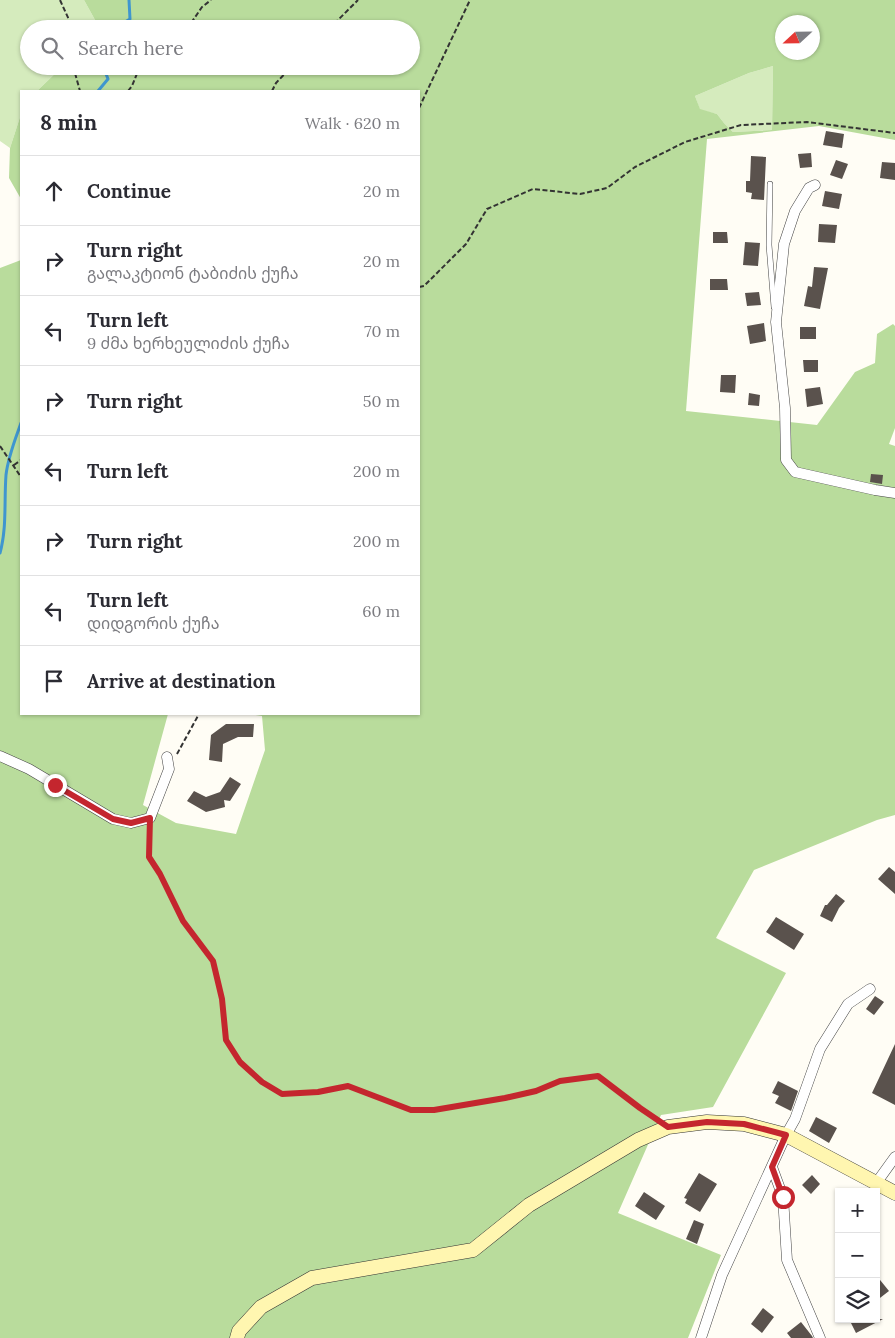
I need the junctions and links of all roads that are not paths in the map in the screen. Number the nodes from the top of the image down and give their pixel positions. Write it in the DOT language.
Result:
graph roads {
  1 [pos="770,184"];
  2 [pos="815,185"];
  3 [pos="776,322"];
  4 [pos="895,493"];
  5 [pos="0,756"];
  6 [pos="167,757"];
  7 [pos="870,989"];
  8 [pos="786,1135"];
  9 [pos="895,1157"];
  10 [pos="772,1167"];
  11 [pos="877,1182"];
  12 [pos="895,1193"];
  13 [pos="704,1336"];
  14 [pos="237,1338"];
  15 [pos="820,1338"];
  1 -- 3 [label="lane"];
  2 -- 3 [label="street"];
  3 -- 4 [label="street"];
  5 -- 6 [label="street"];
  7 -- 8 [label="street"];
  8 -- 10 [label="street"];
  8 -- 11 [label="street"];
  8 -- 14 [label="street"];
  9 -- 11 [label="street"];
  10 -- 13 [label="street"];
  10 -- 15 [label="street"];
  11 -- 12 [label="street"];
}
